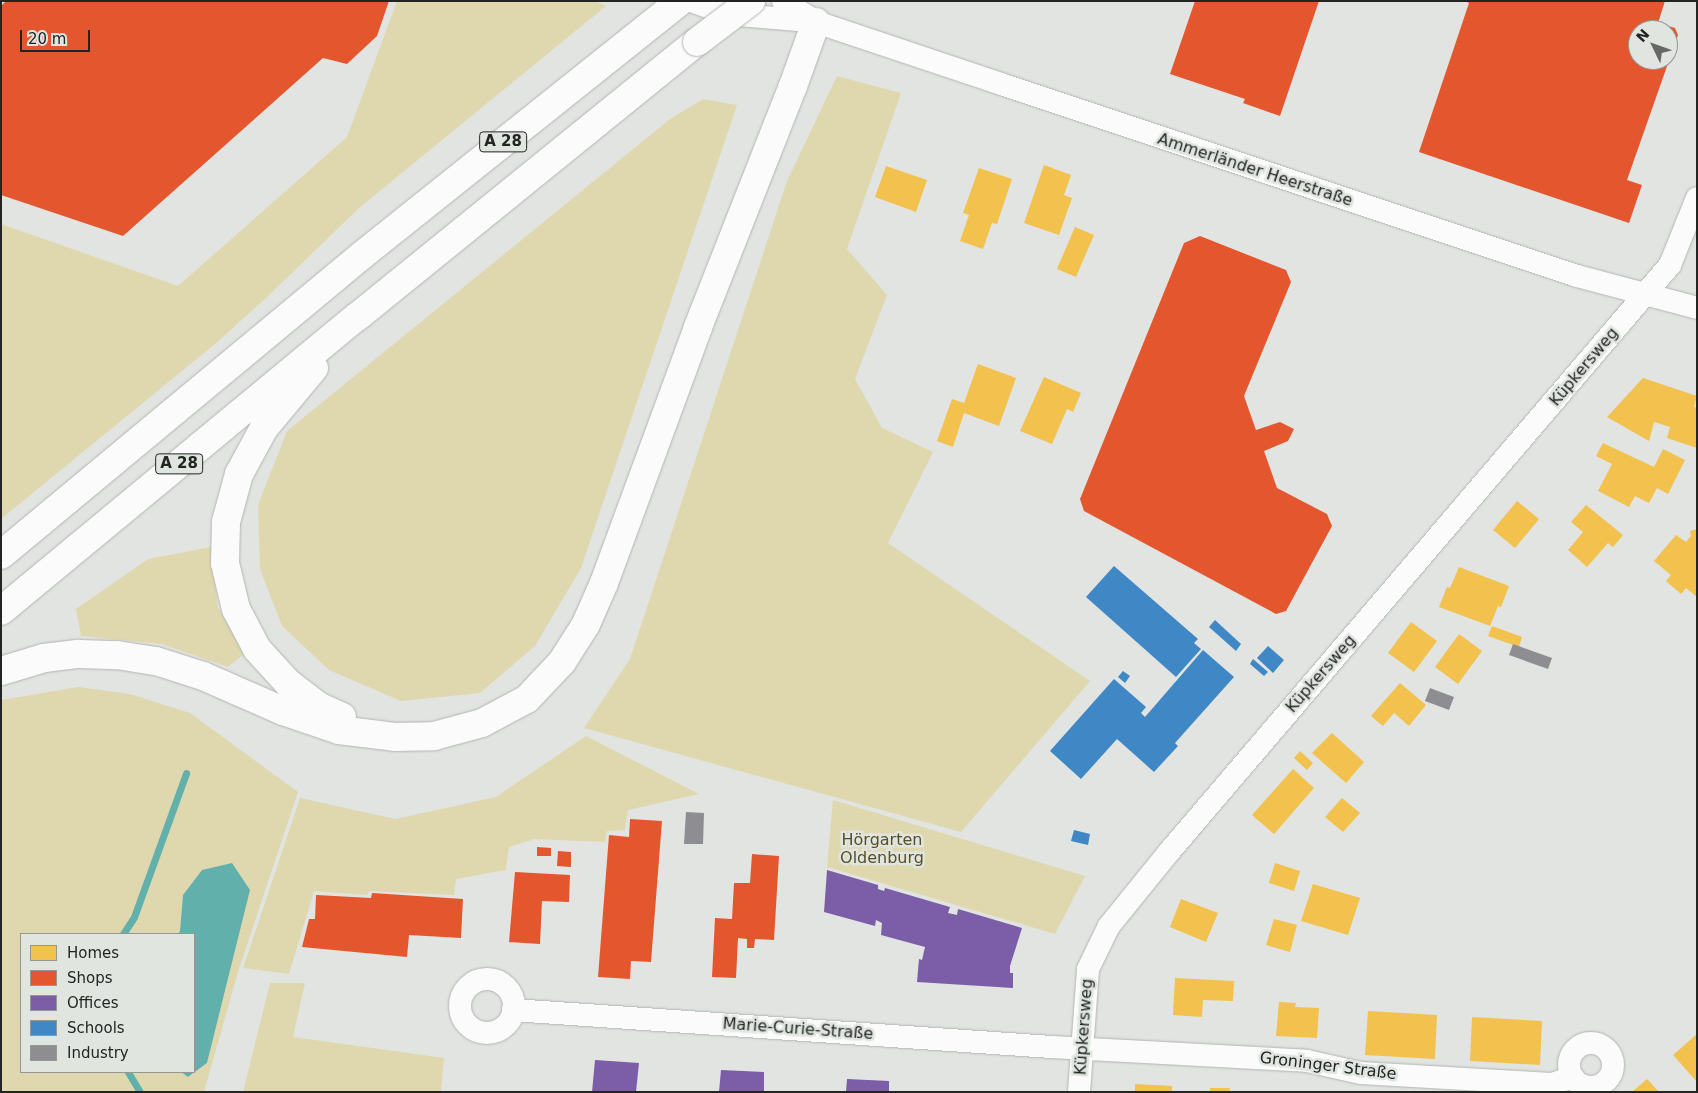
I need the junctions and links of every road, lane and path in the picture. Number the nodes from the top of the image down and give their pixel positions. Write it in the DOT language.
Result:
graph roads {
  1 [pos="680,1"];
  2 [pos="691,1"];
  3 [pos="751,1"];
  4 [pos="783,1"];
  5 [pos="816,22"];
  6 [pos="1697,198"];
  7 [pos="1646,295"];
  8 [pos="1697,308"];
  9 [pos="357,316"];
  10 [pos="1,555"];
  11 [pos="1,611"];
  12 [pos="1,671"];
  13 [pos="395,737"];
  14 [pos="514,1010"];
  15 [pos="1082,1048"];
  16 [pos="1572,1076"];
  17 [pos="1079,1092"];
  1 -- 10 [label="highway, A 28"];
  2 -- 5 [label="street, Ammerländer Heerstraße"];
  3 -- 9 [label="highway, A 28, bridge"];
  4 -- 5 [label="street, Ammerländer Heerstraße"];
  5 -- 7 [label="street, Ammerländer Heerstraße"];
  5 -- 13 [label="highway"];
  6 -- 7 [label="street, Küpkersweg"];
  7 -- 8 [label="street, Ammerländer Heerstraße"];
  7 -- 15 [label="street, Küpkersweg"];
  9 -- 11 [label="highway, A 28"];
  9 -- 13 [label="highway"];
  12 -- 13 [label="highway"];
  14 -- 15 [label="street, Marie-Curie-Straße"];
  15 -- 16 [label="street, Groninger Straße"];
  15 -- 17 [label="street, Küpkersweg"];
}
